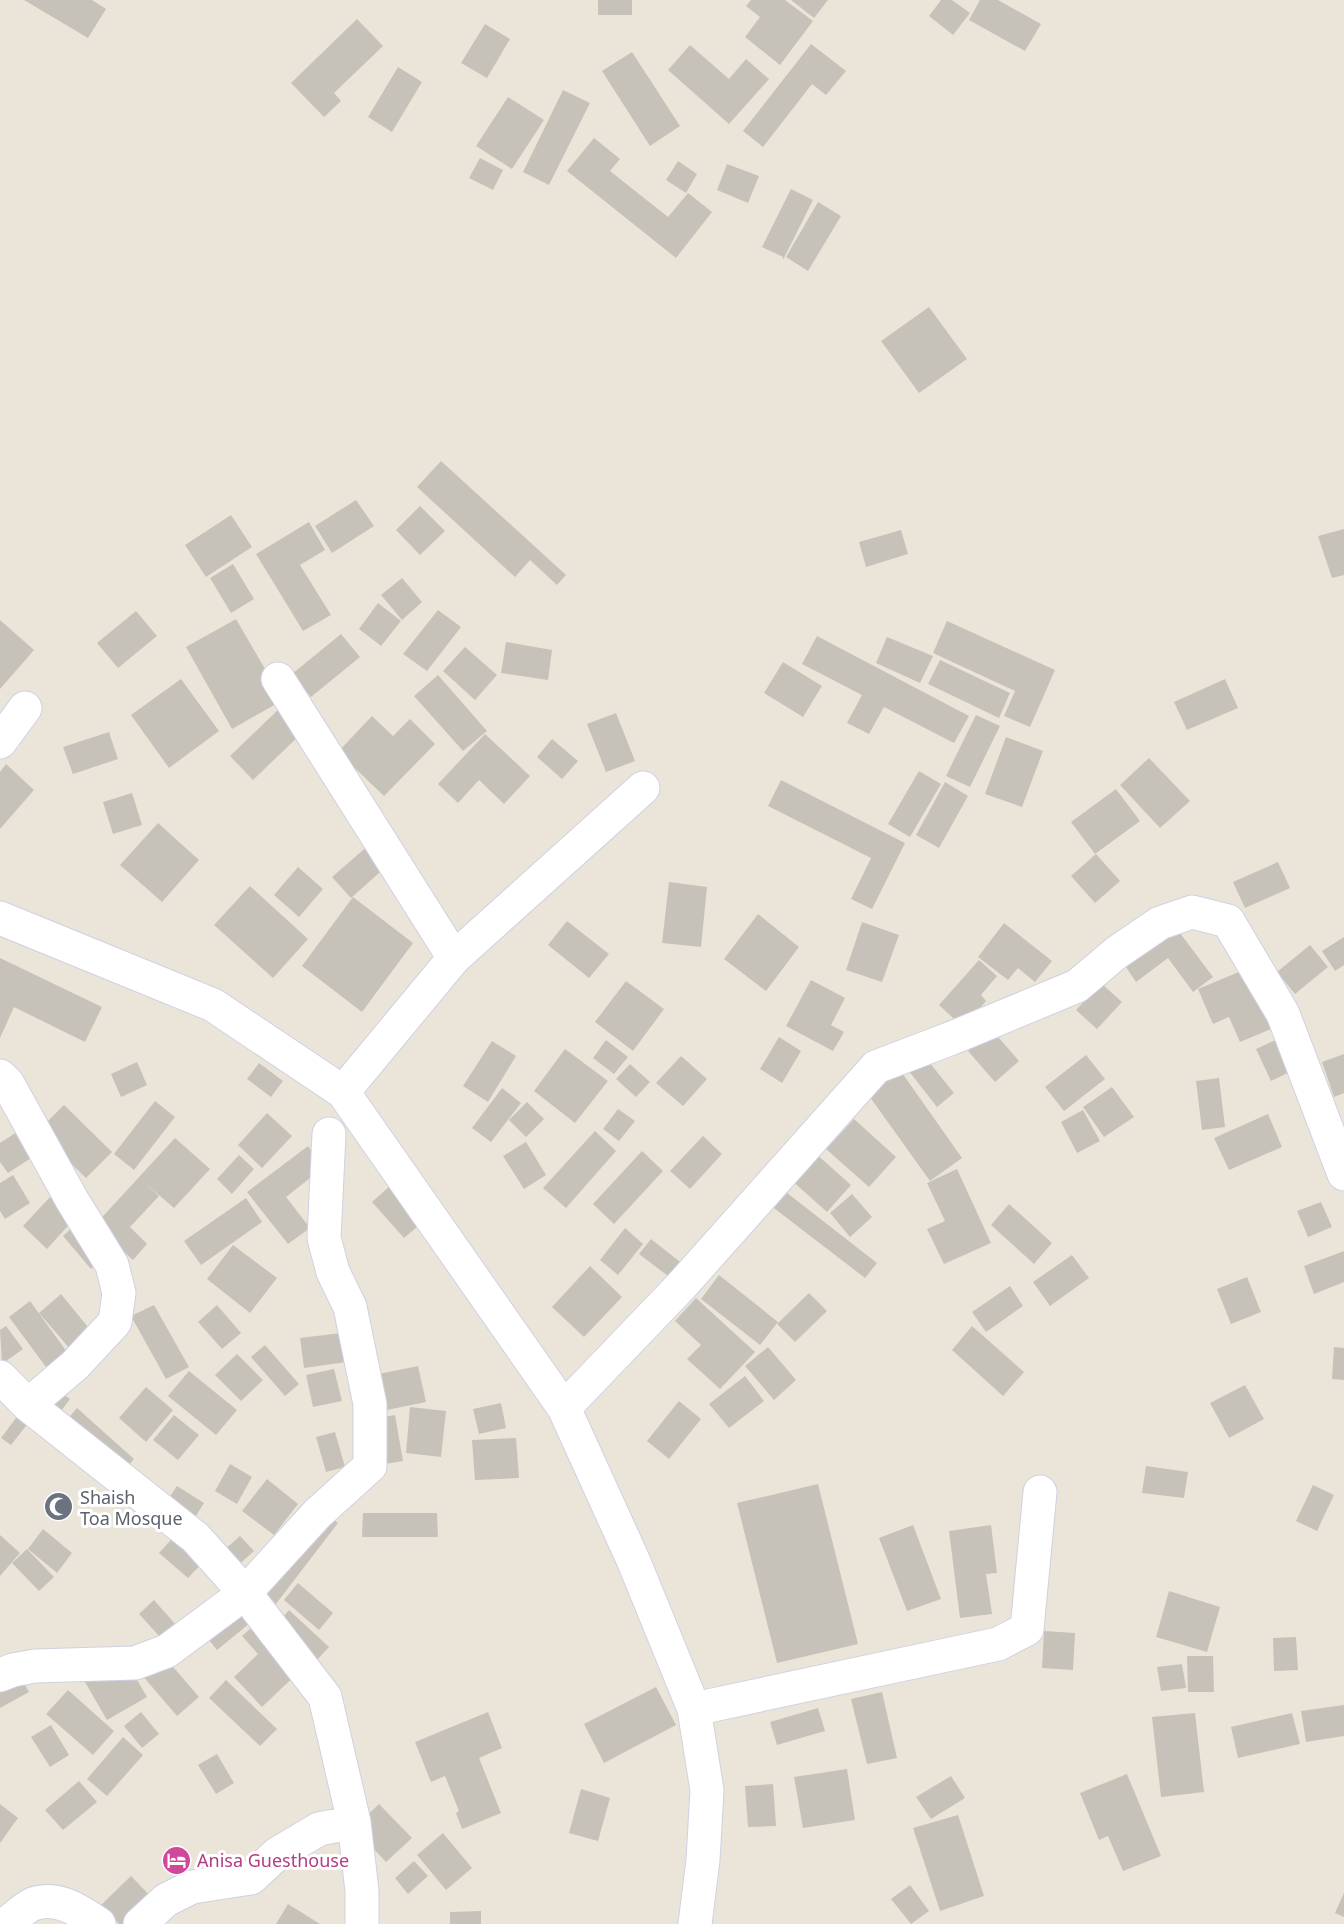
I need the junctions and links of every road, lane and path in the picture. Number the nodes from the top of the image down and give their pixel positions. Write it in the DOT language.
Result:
graph roads {
  1 [pos="278,679"];
  2 [pos="26,708"];
  3 [pos="0,742"];
  4 [pos="643,788"];
  5 [pos="0,918"];
  6 [pos="454,958"];
  7 [pos="0,1076"];
  8 [pos="343,1092"];
  9 [pos="329,1134"];
  10 [pos="1344,1174"];
  11 [pos="0,1377"];
  12 [pos="28,1405"];
  13 [pos="564,1408"];
  14 [pos="1040,1492"];
  15 [pos="245,1593"];
  16 [pos="0,1675"];
  17 [pos="694,1709"];
  18 [pos="354,1822"];
  19 [pos="6,1924"];
  20 [pos="99,1924"];
  21 [pos="140,1924"];
  22 [pos="362,1924"];
  23 [pos="695,1924"];
  1 -- 6 [label="street"];
  2 -- 3 [label="street"];
  4 -- 6 [label="street"];
  5 -- 8 [label="street"];
  6 -- 8 [label="street"];
  7 -- 12 [label="street"];
  8 -- 13 [label="street"];
  9 -- 15 [label="street"];
  10 -- 13 [label="street"];
  11 -- 12 [label="street"];
  12 -- 15 [label="street"];
  13 -- 17 [label="street"];
  14 -- 17 [label="street"];
  15 -- 16 [label="street"];
  15 -- 18 [label="street"];
  17 -- 23 [label="street"];
  18 -- 21 [label="street"];
  18 -- 22 [label="street"];
  19 -- 20 [label="street"];
}
